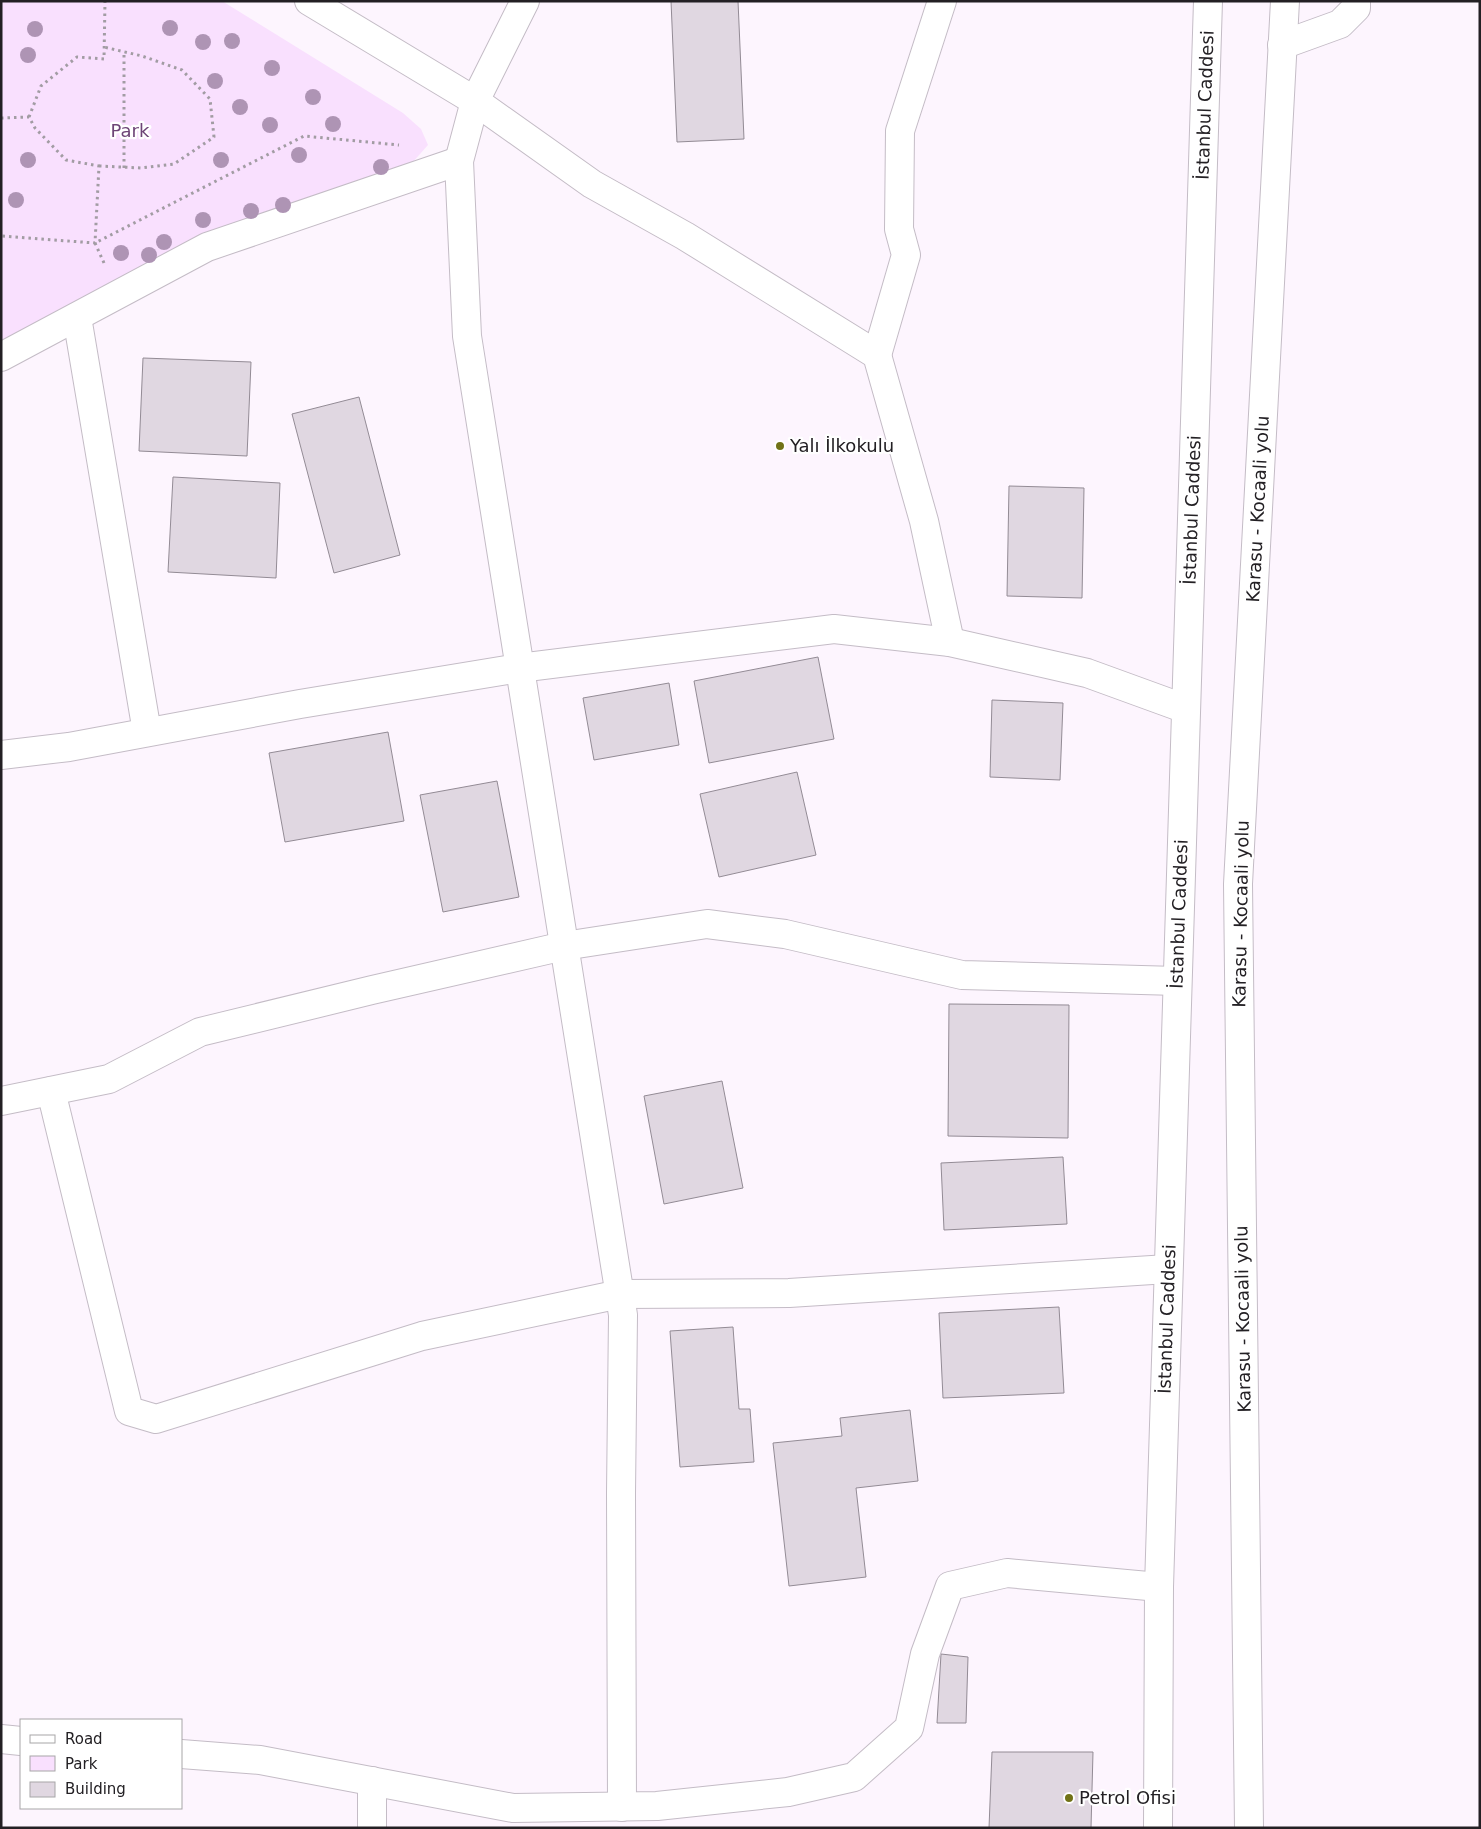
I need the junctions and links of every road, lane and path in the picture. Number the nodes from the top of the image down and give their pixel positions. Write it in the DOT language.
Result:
graph roads {
  1 [pos="105,1"];
  2 [pos="309,1"];
  3 [pos="525,1"];
  4 [pos="942,1"];
  5 [pos="1208,1"];
  6 [pos="1285,1"];
  7 [pos="1356,1"];
  8 [pos="1282,45"];
  9 [pos="104,47"];
  10 [pos="124,52"];
  11 [pos="475,101"];
  12 [pos="29,117"];
  13 [pos="1,118"];
  14 [pos="402,145"];
  15 [pos="459,161"];
  16 [pos="99,166"];
  17 [pos="124,168"];
  18 [pos="1,236"];
  19 [pos="96,243"];
  20 [pos="118,295"];
  21 [pos="77,317"];
  22 [pos="878,355"];
  23 [pos="1,357"];
  24 [pos="950,642"];
  25 [pos="520,668"];
  26 [pos="1186,709"];
  27 [pos="147,732"];
  28 [pos="1,755"];
  29 [pos="564,946"];
  30 [pos="1177,981"];
  31 [pos="51,1091"];
  32 [pos="1,1102"];
  33 [pos="1168,1269"];
  34 [pos="620,1294"];
  35 [pos="1159,1587"];
  36 [pos="1,1739"];
  37 [pos="20,1741"];
  38 [pos="182,1754"];
  39 [pos="372,1781"];
  40 [pos="622,1807"];
  41 [pos="658,1817"];
  42 [pos="372,1828"];
  43 [pos="1158,1828"];
  44 [pos="1249,1828"];
  1 -- 9 [label="path"];
  2 -- 11 [label="main road"];
  3 -- 11 [label="main road"];
  4 -- 22 [label="main road"];
  5 -- 26 [label="main road, İstanbul Caddesi"];
  6 -- 8 [label="main road, Karasu - Kocaali yolu"];
  7 -- 8 [label="main road"];
  8 -- 44 [label="main road, Karasu - Kocaali yolu"];
  9 -- 10 [label="path"];
  9 -- 12 [label="path"];
  10 -- 17 [label="path"];
  10 -- 17 [label="path"];
  11 -- 15 [label="main road"];
  11 -- 22 [label="main road"];
  12 -- 13 [label="path"];
  12 -- 16 [label="path"];
  14 -- 19 [label="path"];
  15 -- 20 [label="main road"];
  15 -- 25 [label="main road"];
  16 -- 17 [label="path"];
  16 -- 19 [label="path"];
  18 -- 19 [label="path"];
  19 -- 20 [label="path"];
  20 -- 21 [label="main road"];
  21 -- 23 [label="main road"];
  21 -- 27 [label="main road"];
  22 -- 24 [label="main road"];
  24 -- 25 [label="main road"];
  24 -- 26 [label="main road"];
  25 -- 27 [label="main road"];
  25 -- 29 [label="main road"];
  26 -- 30 [label="main road, İstanbul Caddesi"];
  27 -- 28 [label="main road"];
  29 -- 30 [label="main road"];
  29 -- 31 [label="main road"];
  29 -- 34 [label="main road"];
  30 -- 33 [label="main road, İstanbul Caddesi"];
  31 -- 32 [label="main road"];
  31 -- 34 [label="main road"];
  33 -- 34 [label="main road"];
  33 -- 35 [label="main road, İstanbul Caddesi"];
  34 -- 40 [label="main road"];
  35 -- 41 [label="main road"];
  35 -- 43 [label="main road, İstanbul Caddesi"];
  36 -- 37 [label="main road"];
  38 -- 39 [label="main road"];
  39 -- 40 [label="main road"];
  39 -- 42 [label="main road"];
  40 -- 41 [label="main road"];
}
